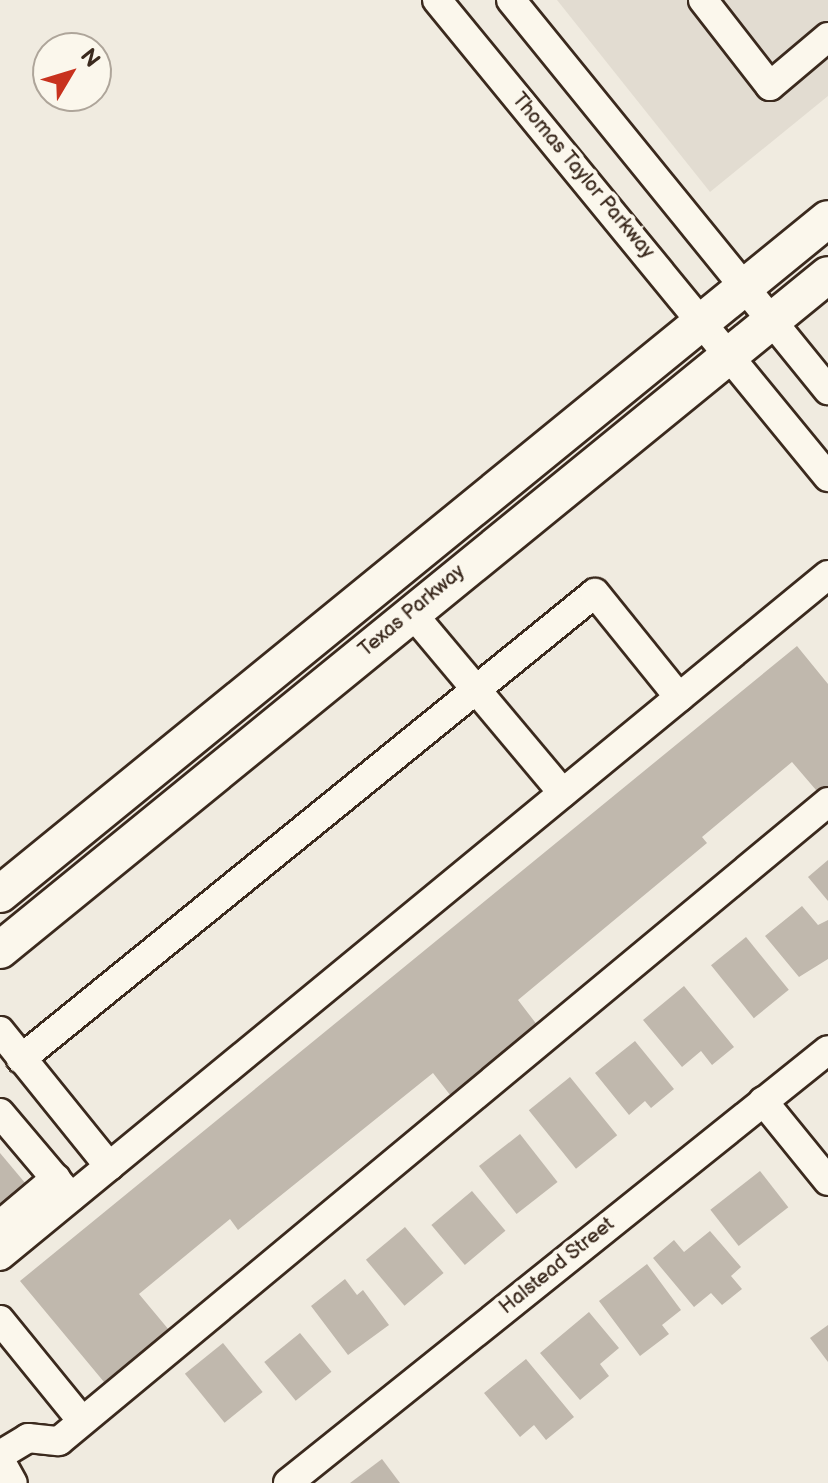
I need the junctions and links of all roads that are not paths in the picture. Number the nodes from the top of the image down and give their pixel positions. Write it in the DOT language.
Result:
graph roads {
  1 [pos="437,0"];
  2 [pos="511,0"];
  3 [pos="703,0"];
  4 [pos="828,37"];
  5 [pos="828,219"];
  6 [pos="828,275"];
  7 [pos="746,285"];
  8 [pos="772,320"];
  9 [pos="702,321"];
  10 [pos="728,353"];
  11 [pos="828,390"];
  12 [pos="828,477"];
  13 [pos="827,579"];
  14 [pos="411,612"];
  15 [pos="475,688"];
  16 [pos="679,697"];
  17 [pos="146,773"];
  18 [pos="563,793"];
  19 [pos="828,802"];
  20 [pos="174,807"];
  21 [pos="0,894"];
  22 [pos="0,950"];
  23 [pos="0,1031"];
  24 [pos="828,1050"];
  25 [pos="21,1059"];
  26 [pos="763,1101"];
  27 [pos="0,1113"];
  28 [pos="109,1166"];
  29 [pos="828,1181"];
  30 [pos="64,1188"];
  31 [pos="0,1225"];
  32 [pos="0,1256"];
  33 [pos="0,1320"];
  34 [pos="82,1421"];
  35 [pos="0,1457"];
  36 [pos="13,1483"];
  37 [pos="288,1483"];
  1 -- 9 [label="street, Thomas Taylor Parkway"];
  2 -- 7 [label="street"];
  3 -- 4 [label="street"];
  5 -- 7 [label="main road, Texas Parkway"];
  6 -- 8 [label="main road, Texas Parkway"];
  7 -- 8 [label="street"];
  7 -- 9 [label="main road, Texas Parkway"];
  8 -- 10 [label="main road, Texas Parkway"];
  8 -- 11 [label="street"];
  9 -- 10 [label="street, Thomas Taylor Parkway"];
  9 -- 17 [label="main road, Texas Parkway"];
  10 -- 12 [label="street, Thomas Taylor Parkway"];
  10 -- 14 [label="main road, Texas Parkway"];
  13 -- 16 [label="street"];
  14 -- 15 [label="street"];
  14 -- 20 [label="main road, Texas Parkway"];
  15 -- 16 [label="street"];
  15 -- 18 [label="street"];
  15 -- 25 [label="street"];
  16 -- 18 [label="street"];
  17 -- 20 [label="main road"];
  17 -- 21 [label="main road, Texas Parkway"];
  18 -- 28 [label="street"];
  19 -- 34 [label="street"];
  20 -- 22 [label="main road, Texas Parkway"];
  23 -- 25 [label="street"];
  24 -- 26 [label="street, Halstead Street"];
  25 -- 28 [label="street"];
  26 -- 29 [label="street"];
  26 -- 37 [label="street, Halstead Street"];
  27 -- 30 [label="street"];
  28 -- 30 [label="street"];
  30 -- 31 [label="street"];
  30 -- 32 [label="street"];
  33 -- 34 [label="street"];
  34 -- 35 [label="street"];
  35 -- 36 [label="street"];
}
